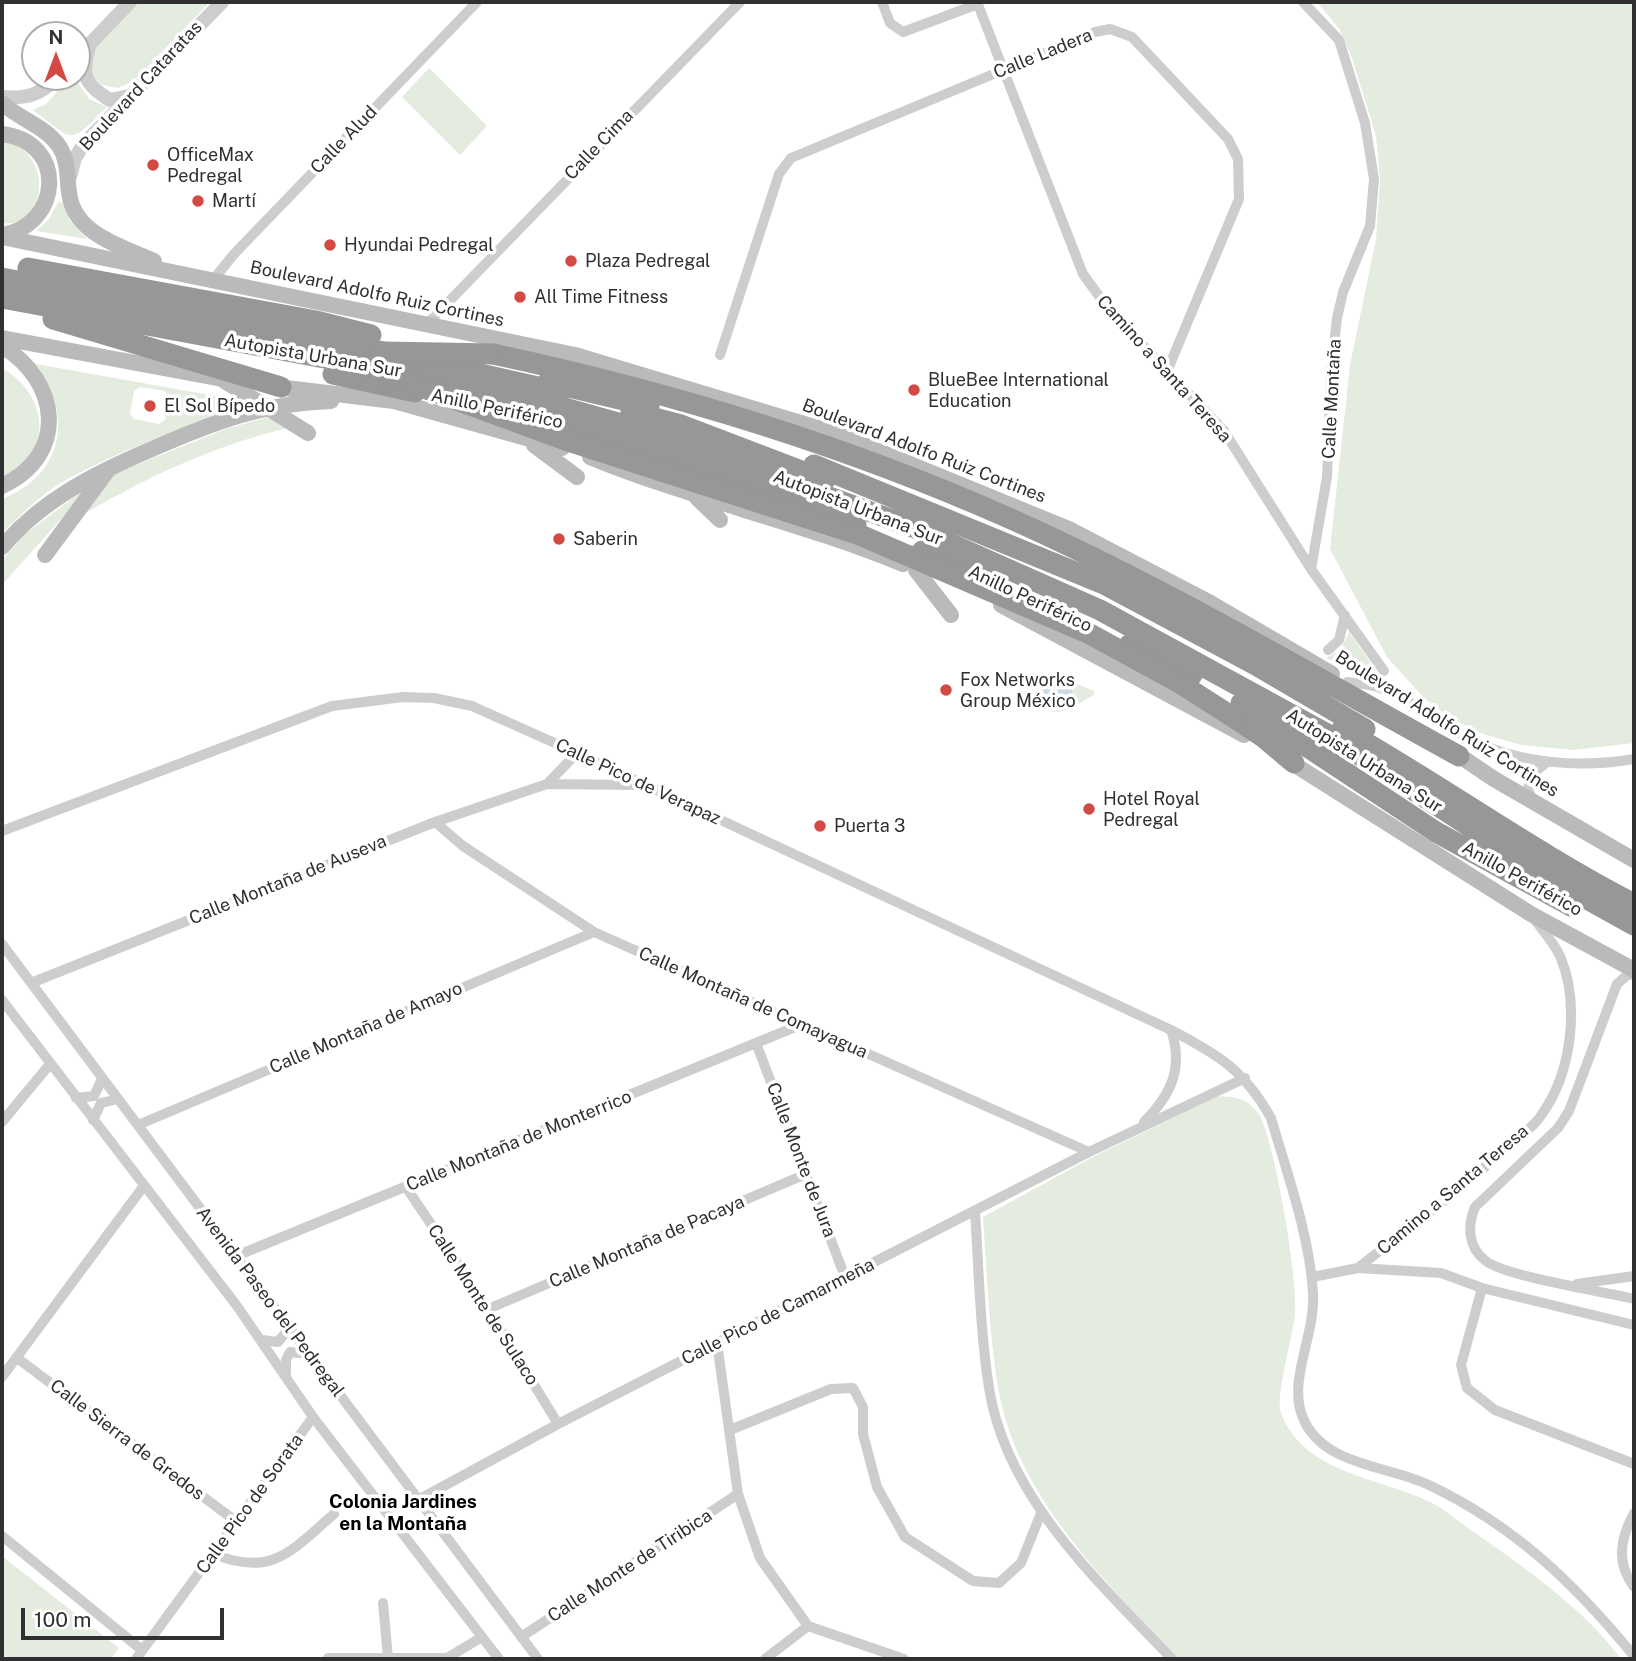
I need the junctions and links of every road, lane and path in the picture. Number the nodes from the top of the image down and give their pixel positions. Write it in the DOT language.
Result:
graph roads {
  1 [pos="130,2"];
  2 [pos="222,2"];
  3 [pos="477,2"];
  4 [pos="740,2"];
  5 [pos="882,2"];
  6 [pos="1303,2"];
  7 [pos="977,3"];
  8 [pos="91,42"];
  9 [pos="1003,71"];
  10 [pos="91,85"];
  11 [pos="138,89"];
  12 [pos="40,91"];
  13 [pos="2,97"];
  14 [pos="2,103"];
  15 [pos="2,134"];
  16 [pos="70,177"];
  17 [pos="2,236"];
  18 [pos="2,263"];
  19 [pos="179,273"];
  20 [pos="2,278"];
  21 [pos="213,280"];
  22 [pos="2,298"];
  23 [pos="2,309"];
  24 [pos="44,317"];
  25 [pos="427,324"];
  26 [pos="2,338"];
  27 [pos="2,346"];
  28 [pos="383,352"];
  29 [pos="720,355"];
  30 [pos="360,365"];
  31 [pos="1168,369"];
  32 [pos="223,380"];
  33 [pos="281,387"];
  34 [pos="394,401"];
  35 [pos="268,407"];
  36 [pos="308,433"];
  37 [pos="524,437"];
  38 [pos="111,466"];
  39 [pos="576,477"];
  40 [pos="2,486"];
  41 [pos="695,496"];
  42 [pos="720,520"];
  43 [pos="2,547"];
  44 [pos="45,555"];
  45 [pos="1311,569"];
  46 [pos="916,570"];
  47 [pos="1000,604"];
  48 [pos="951,615"];
  49 [pos="1345,615"];
  50 [pos="1328,650"];
  51 [pos="1384,671"];
  52 [pos="1197,677"];
  53 [pos="1347,682"];
  54 [pos="576,753"];
  55 [pos="1460,756"];
  56 [pos="1634,759"];
  57 [pos="1555,762"];
  58 [pos="1294,763"];
  59 [pos="547,783"];
  60 [pos="645,785"];
  61 [pos="1533,802"];
  62 [pos="435,822"];
  63 [pos="2,831"];
  64 [pos="1634,860"];
  65 [pos="1634,890"];
  66 [pos="1634,904"];
  67 [pos="1531,914"];
  68 [pos="1634,925"];
  69 [pos="594,932"];
  70 [pos="1634,938"];
  71 [pos="2,944"];
  72 [pos="1634,972"];
  73 [pos="31,983"];
  74 [pos="2,1000"];
  75 [pos="800,1025"];
  76 [pos="1171,1030"];
  77 [pos="756,1043"];
  78 [pos="50,1064"];
  79 [pos="1245,1078"];
  80 [pos="102,1079"];
  81 [pos="76,1098"];
  82 [pos="118,1099"];
  83 [pos="93,1120"];
  84 [pos="2,1122"];
  85 [pos="138,1125"];
  86 [pos="1140,1126"];
  87 [pos="1090,1152"];
  88 [pos="1489,1164"];
  89 [pos="806,1174"];
  90 [pos="1502,1184"];
  91 [pos="143,1187"];
  92 [pos="406,1187"];
  93 [pos="975,1212"];
  94 [pos="236,1256"];
  95 [pos="1358,1268"];
  96 [pos="1634,1276"];
  97 [pos="845,1278"];
  98 [pos="1312,1278"];
  99 [pos="1574,1285"];
  100 [pos="1482,1288"];
  101 [pos="1634,1300"];
  102 [pos="488,1309"];
  103 [pos="287,1324"];
  104 [pos="1634,1325"];
  105 [pos="262,1340"];
  106 [pos="717,1343"];
  107 [pos="309,1354"];
  108 [pos="17,1358"];
  109 [pos="286,1373"];
  110 [pos="2,1377"];
  111 [pos="313,1416"];
  112 [pos="558,1424"];
  113 [pos="730,1430"];
  114 [pos="1634,1464"];
  115 [pos="738,1494"];
  116 [pos="418,1500"];
  117 [pos="1041,1513"];
  118 [pos="1634,1513"];
  119 [pos="334,1514"];
  120 [pos="237,1522"];
  121 [pos="2,1536"];
  122 [pos="214,1554"];
  123 [pos="1634,1587"];
  124 [pos="383,1603"];
  125 [pos="808,1626"];
  126 [pos="482,1637"];
  127 [pos="521,1637"];
  128 [pos="139,1655"];
  129 [pos="1634,1656"];
  130 [pos="328,1658"];
  131 [pos="388,1658"];
  132 [pos="499,1659"];
  133 [pos="538,1659"];
  134 [pos="765,1659"];
  135 [pos="904,1659"];
  136 [pos="1171,1659"];
  1 -- 8 [label="street"];
  2 -- 11 [label="street, Boulevard Cataratas"];
  3 -- 21 [label="street, Calle Alud"];
  4 -- 25 [label="street, Calle Cima"];
  5 -- 7 [label="street"];
  6 -- 45 [label="street, Calle Montaña"];
  7 -- 9 [label="street, Camino a Santa Teresa"];
  9 -- 29 [label="street, Calle Ladera"];
  9 -- 31 [label="street, Camino a Santa Teresa"];
  9 -- 31 [label="street, Calle Ladera"];
  10 -- 11 [label="street"];
  11 -- 16 [label="street, Boulevard Cataratas"];
  12 -- 13 [label="street"];
  14 -- 16 [label="main road"];
  15 -- 17 [label="main road"];
  16 -- 19 [label="main road"];
  17 -- 19 [label="main road, Boulevard Adolfo Ruiz Cortines"];
  18 -- 65 [label="highway, Anillo Periférico"];
  19 -- 21 [label="main road, Boulevard Adolfo Ruiz Cortines"];
  20 -- 28 [label="highway, Autopista Urbana Sur"];
  21 -- 25 [label="main road, Boulevard Adolfo Ruiz Cortines"];
  22 -- 30 [label="highway, Autopista Urbana Sur"];
  23 -- 24 [label="highway, Anillo Periférico"];
  24 -- 33 [label="highway"];
  24 -- 52 [label="highway, Anillo Periférico"];
  25 -- 53 [label="main road, Boulevard Adolfo Ruiz Cortines"];
  26 -- 32 [label="main road"];
  27 -- 40 [label="main road"];
  28 -- 55 [label="highway, bridge"];
  28 -- 66 [label="highway, Autopista Urbana Sur, bridge"];
  30 -- 58 [label="highway, bridge"];
  30 -- 68 [label="highway, Autopista Urbana Sur, bridge"];
  31 -- 45 [label="street, Camino a Santa Teresa"];
  32 -- 33 [label="main road"];
  32 -- 35 [label="main road"];
  33 -- 34 [label="main road"];
  34 -- 35 [label="main road"];
  34 -- 37 [label="main road"];
  35 -- 36 [label="main road"];
  35 -- 38 [label="main road"];
  37 -- 39 [label="main road"];
  37 -- 41 [label="main road"];
  38 -- 43 [label="main road"];
  38 -- 44 [label="main road"];
  41 -- 42 [label="main road"];
  41 -- 46 [label="main road"];
  45 -- 49 [label="street, Camino a Santa Teresa"];
  46 -- 47 [label="main road"];
  46 -- 48 [label="main road"];
  47 -- 52 [label="highway"];
  47 -- 58 [label="main road"];
  49 -- 50 [label="street"];
  49 -- 51 [label="street, Camino a Santa Teresa"];
  52 -- 70 [label="highway, Anillo Periférico"];
  53 -- 55 [label="main road, Boulevard Adolfo Ruiz Cortines"];
  53 -- 57 [label="street"];
  54 -- 59 [label="street, Calle Montaña de Auseva"];
  54 -- 60 [label="street, Calle Pico de Verapaz"];
  54 -- 63 [label="street, Calle Pico de Verapaz"];
  55 -- 61 [label="main road, Boulevard Adolfo Ruiz Cortines"];
  56 -- 57 [label="street"];
  57 -- 61 [label="street"];
  58 -- 67 [label="main road"];
  59 -- 60 [label="street, Calle Montaña de Auseva"];
  59 -- 62 [label="street, Calle Montaña de Auseva"];
  60 -- 76 [label="street, Calle Pico de Verapaz"];
  61 -- 64 [label="main road, Boulevard Adolfo Ruiz Cortines"];
  62 -- 69 [label="street, Calle Montaña de Comayagua"];
  62 -- 73 [label="street, Calle Montaña de Auseva"];
  67 -- 72 [label="main road"];
  67 -- 88 [label="street, Camino a Santa Teresa"];
  69 -- 75 [label="street, Calle Montaña de Comayagua"];
  69 -- 85 [label="street, Calle Montaña de Amayo"];
  71 -- 73 [label="street, Avenida Paseo del Pedregal"];
  72 -- 90 [label="street, Camino a Santa Teresa"];
  73 -- 80 [label="street, Avenida Paseo del Pedregal"];
  74 -- 78 [label="street, Avenida Paseo del Pedregal"];
  75 -- 77 [label="street, Calle Montaña de Monterrico"];
  75 -- 87 [label="street, Calle Montaña de Comayagua"];
  76 -- 79 [label="street, Calle Pico de Verapaz"];
  76 -- 86 [label="street, Calle Pico de Camarmeña"];
  77 -- 89 [label="street, Calle Monte de Jura"];
  77 -- 92 [label="street, Calle Montaña de Monterrico"];
  78 -- 81 [label="street, Avenida Paseo del Pedregal"];
  78 -- 84 [label="street"];
  79 -- 86 [label="street, Calle Pico de Camarmeña"];
  79 -- 98 [label="street, Calle Pico de Verapaz"];
  80 -- 81 [label="street"];
  80 -- 82 [label="street, Avenida Paseo del Pedregal"];
  81 -- 83 [label="street, Avenida Paseo del Pedregal"];
  82 -- 83 [label="street"];
  82 -- 85 [label="street, Avenida Paseo del Pedregal"];
  83 -- 91 [label="street, Avenida Paseo del Pedregal"];
  85 -- 94 [label="street, Avenida Paseo del Pedregal"];
  86 -- 87 [label="street, Calle Pico de Camarmeña"];
  87 -- 93 [label="street, Calle Pico de Camarmeña"];
  88 -- 90 [label="street"];
  88 -- 95 [label="street, Camino a Santa Teresa"];
  89 -- 97 [label="street, Calle Monte de Jura"];
  89 -- 102 [label="street, Calle Montaña de Pacaya"];
  90 -- 99 [label="street, Camino a Santa Teresa"];
  91 -- 105 [label="street, Avenida Paseo del Pedregal"];
  91 -- 108 [label="street"];
  92 -- 94 [label="street, Calle Montaña de Monterrico"];
  92 -- 102 [label="street, Calle Monte de Sulaco"];
  93 -- 97 [label="street, Calle Pico de Camarmeña"];
  93 -- 117 [label="street"];
  94 -- 103 [label="street, Avenida Paseo del Pedregal"];
  95 -- 98 [label="street, Camino a Santa Teresa"];
  95 -- 100 [label="street, Camino a Santa Teresa"];
  96 -- 99 [label="street"];
  97 -- 106 [label="street, Calle Pico de Camarmeña"];
  98 -- 129 [label="street, Calle Pico de Verapaz"];
  99 -- 101 [label="street, Camino a Santa Teresa"];
  100 -- 104 [label="street, Camino a Santa Teresa"];
  100 -- 114 [label="street"];
  102 -- 112 [label="street, Calle Monte de Sulaco"];
  103 -- 105 [label="street"];
  103 -- 107 [label="street, Avenida Paseo del Pedregal"];
  105 -- 109 [label="street, Avenida Paseo del Pedregal"];
  106 -- 112 [label="street, Calle Pico de Camarmeña"];
  106 -- 113 [label="street"];
  107 -- 109 [label="street"];
  107 -- 116 [label="street, Avenida Paseo del Pedregal"];
  108 -- 110 [label="street"];
  108 -- 120 [label="street, Calle Sierra de Gredos"];
  109 -- 111 [label="street, Avenida Paseo del Pedregal"];
  111 -- 120 [label="street, Calle Pico de Sorata"];
  111 -- 126 [label="street, Avenida Paseo del Pedregal"];
  112 -- 116 [label="street, Calle Pico de Camarmeña"];
  113 -- 115 [label="street"];
  113 -- 117 [label="street"];
  115 -- 125 [label="street"];
  115 -- 127 [label="street, Calle Monte de Tiribica"];
  116 -- 127 [label="street, Avenida Paseo del Pedregal"];
  117 -- 136 [label="street"];
  118 -- 123 [label="street"];
  119 -- 122 [label="street"];
  120 -- 122 [label="street, Calle Pico de Sorata"];
  121 -- 128 [label="street"];
  122 -- 128 [label="street, Calle Pico de Sorata"];
  124 -- 131 [label="street"];
  125 -- 134 [label="street"];
  125 -- 135 [label="street"];
  126 -- 131 [label="street"];
  126 -- 132 [label="street, Avenida Paseo del Pedregal"];
  127 -- 133 [label="street, Avenida Paseo del Pedregal"];
  130 -- 131 [label="street"];
}
